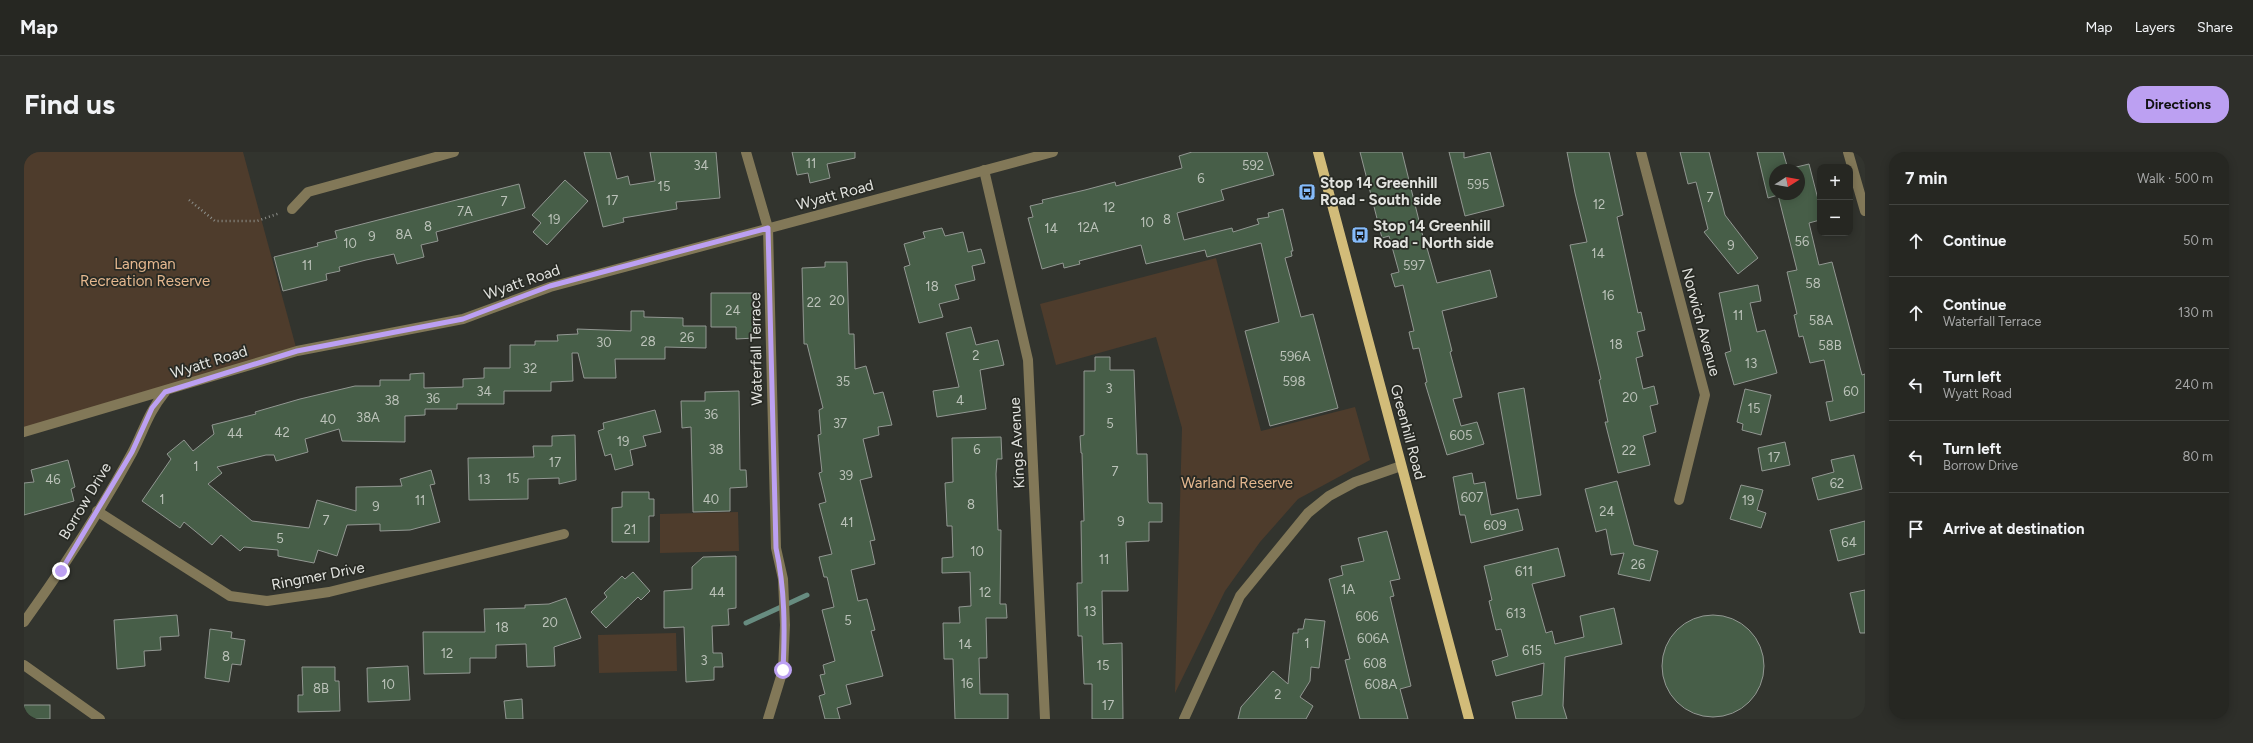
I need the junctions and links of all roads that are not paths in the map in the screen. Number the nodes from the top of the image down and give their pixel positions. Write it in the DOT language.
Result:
graph roads {
  1 [pos="454,152"];
  2 [pos="746,152"];
  3 [pos="1053,152"];
  4 [pos="1318,152"];
  5 [pos="1641,152"];
  6 [pos="1848,152"];
  7 [pos="984,170"];
  8 [pos="292,209"];
  9 [pos="1865,211"];
  10 [pos="768,228"];
  11 [pos="165,392"];
  12 [pos="24,432"];
  13 [pos="1402,466"];
  14 [pos="1679,500"];
  15 [pos="97,511"];
  16 [pos="564,534"];
  17 [pos="24,622"];
  18 [pos="24,665"];
  19 [pos="100,719"];
  20 [pos="768,719"];
  21 [pos="1045,719"];
  22 [pos="1184,719"];
  23 [pos="1469,719"];
  1 -- 8 [label="street"];
  2 -- 10 [label="street, Waterfall Terrace"];
  3 -- 7 [label="street, Wyatt Road"];
  4 -- 13 [label="main road, Greenhill Road"];
  5 -- 14 [label="street, Norwich Avenue"];
  6 -- 9 [label="street"];
  7 -- 10 [label="street, Wyatt Road"];
  7 -- 21 [label="street, Kings Avenue"];
  10 -- 11 [label="street, Wyatt Road"];
  10 -- 20 [label="street, Waterfall Terrace"];
  11 -- 12 [label="street, Wyatt Road"];
  11 -- 15 [label="street, Borrow Drive"];
  13 -- 22 [label="street"];
  13 -- 23 [label="main road, Greenhill Road"];
  15 -- 16 [label="street, Ringmer Drive"];
  15 -- 17 [label="street, Borrow Drive"];
  18 -- 19 [label="street"];
}
